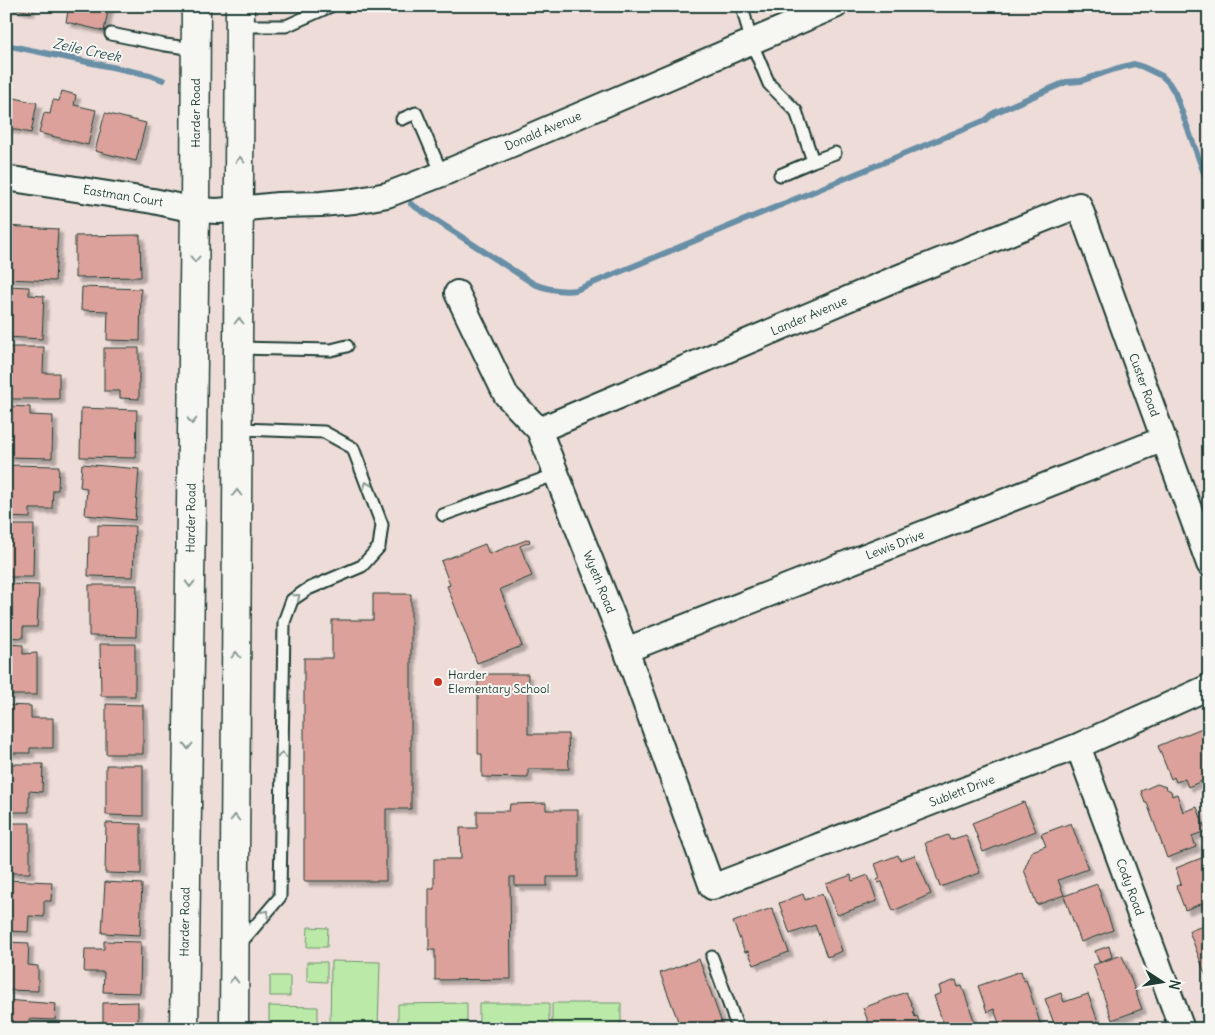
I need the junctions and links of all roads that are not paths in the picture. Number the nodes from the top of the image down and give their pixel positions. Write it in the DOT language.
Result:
graph roads {
  1 [pos="196,6"];
  2 [pos="331,6"];
  3 [pos="742,6"];
  4 [pos="835,6"];
  5 [pos="240,16"];
  6 [pos="111,34"];
  7 [pos="751,41"];
  8 [pos="196,49"];
  9 [pos="402,119"];
  10 [pos="835,153"];
  11 [pos="813,161"];
  12 [pos="442,174"];
  13 [pos="780,175"];
  14 [pos="6,178"];
  15 [pos="1079,205"];
  16 [pos="240,208"];
  17 [pos="195,210"];
  18 [pos="457,293"];
  19 [pos="347,346"];
  20 [pos="238,348"];
  21 [pos="238,429"];
  22 [pos="539,430"];
  23 [pos="1164,439"];
  24 [pos="557,474"];
  25 [pos="443,515"];
  26 [pos="1209,564"];
  27 [pos="626,650"];
  28 [pos="1209,687"];
  29 [pos="1078,746"];
  30 [pos="712,887"];
  31 [pos="234,950"];
  32 [pos="712,957"];
  33 [pos="184,1029"];
  34 [pos="234,1029"];
  35 [pos="738,1029"];
  36 [pos="1182,1029"];
  1 -- 8 [label="main road, Harder Road"];
  2 -- 5 [label="lane"];
  3 -- 7 [label="lane"];
  4 -- 7 [label="street, Donald Avenue"];
  16 -- 5 [label="main road, one-way"];
  6 -- 8 [label="lane"];
  7 -- 11 [label="lane"];
  7 -- 12 [label="street, Donald Avenue"];
  8 -- 17 [label="main road, Harder Road"];
  9 -- 12 [label="lane"];
  10 -- 11 [label="lane"];
  11 -- 13 [label="lane"];
  12 -- 16 [label="street, Donald Avenue"];
  14 -- 17 [label="street, Eastman Court"];
  15 -- 22 [label="street, Lander Avenue"];
  15 -- 23 [label="street, Custer Road"];
  16 -- 17 [label="street, Eastman Court"];
  20 -- 16 [label="main road, one-way"];
  17 -- 33 [label="main road, Harder Road, one-way"];
  18 -- 22 [label="street, Wyeth Road"];
  19 -- 20 [label="lane"];
  20 -- 21 [label="main road"];
  31 -- 21 [label="main road, one-way"];
  31 -- 21 [label="lane, one-way"];
  22 -- 24 [label="street, Wyeth Road"];
  23 -- 26 [label="street, Custer Road"];
  23 -- 27 [label="street, Lewis Drive"];
  24 -- 25 [label="lane"];
  24 -- 27 [label="street, Wyeth Road"];
  27 -- 30 [label="street, Wyeth Road"];
  28 -- 29 [label="street, Sublett Drive"];
  29 -- 30 [label="street, Sublett Drive"];
  29 -- 36 [label="street, Cody Road"];
  34 -- 31 [label="main road, one-way"];
  32 -- 35 [label="lane"];
}
